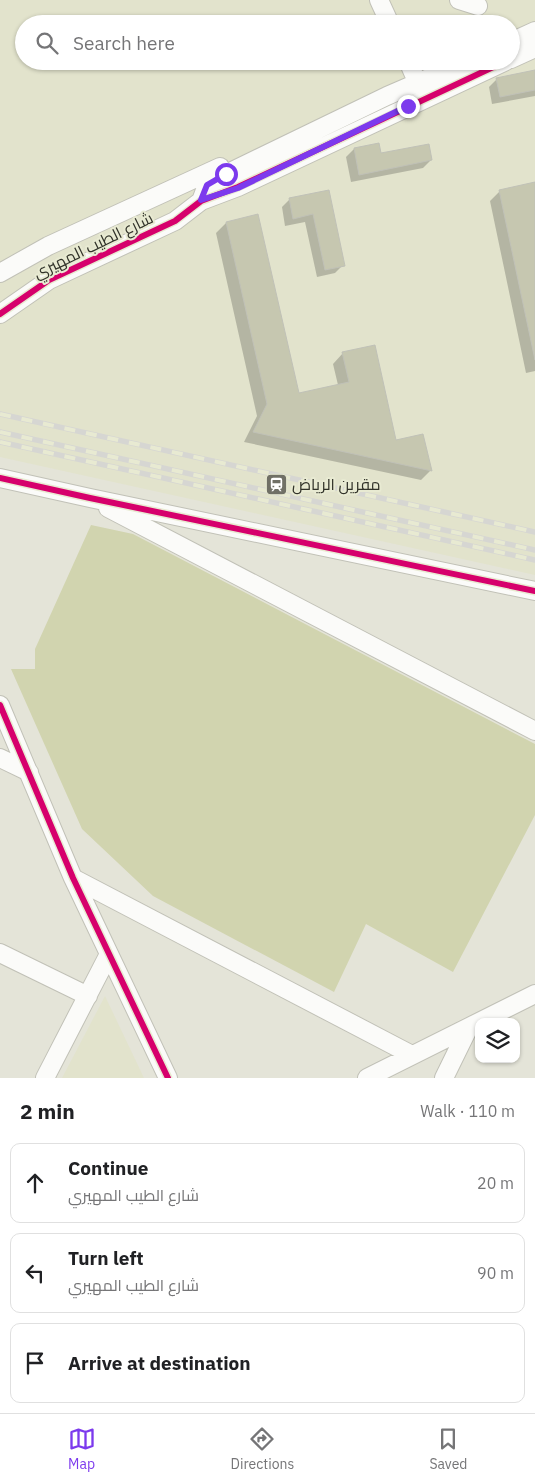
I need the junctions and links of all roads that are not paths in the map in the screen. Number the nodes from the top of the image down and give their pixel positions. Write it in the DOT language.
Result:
graph roads {
  1 [pos="379,0"];
  2 [pos="459,0"];
  3 [pos="478,6"];
  4 [pos="386,15"];
  5 [pos="535,31"];
  6 [pos="520,38"];
  7 [pos="535,48"];
  8 [pos="520,55"];
  9 [pos="412,70"];
  10 [pos="448,70"];
  11 [pos="486,70"];
  12 [pos="418,84"];
  13 [pos="252,162"];
  14 [pos="201,200"];
  15 [pos="0,273"];
  16 [pos="0,314"];
  17 [pos="0,478"];
  18 [pos="90,498"];
  19 [pos="535,591"];
  20 [pos="0,705"];
  21 [pos="535,731"];
  22 [pos="0,758"];
  23 [pos="29,772"];
  24 [pos="73,878"];
  25 [pos="0,953"];
  26 [pos="110,954"];
  27 [pos="535,994"];
  28 [pos="88,996"];
  29 [pos="488,1018"];
  30 [pos="475,1024"];
  31 [pos="475,1026"];
  32 [pos="412,1055"];
  33 [pos="45,1078"];
  34 [pos="168,1078"];
  35 [pos="367,1078"];
  36 [pos="444,1078"];
  1 -- 4 [label="street"];
  2 -- 3 [label="street"];
  5 -- 6 [label="street"];
  7 -- 8 [label="street"];
  9 -- 12 [label="street"];
  10 -- 12 [label="street"];
  11 -- 14 [label="street"];
  12 -- 13 [label="street"];
  13 -- 14 [label="street"];
  13 -- 15 [label="street"];
  14 -- 16 [label="street, شارع الطيب المهيري"];
  17 -- 18 [label="street"];
  18 -- 19 [label="street"];
  18 -- 21 [label="street"];
  20 -- 23 [label="street"];
  22 -- 23 [label="street"];
  23 -- 24 [label="street"];
  24 -- 26 [label="street"];
  24 -- 32 [label="street"];
  25 -- 28 [label="street"];
  26 -- 28 [label="street"];
  26 -- 34 [label="street"];
  27 -- 29 [label="street"];
  28 -- 33 [label="street"];
  30 -- 32 [label="street"];
  31 -- 36 [label="street"];
  32 -- 35 [label="street"];
}
